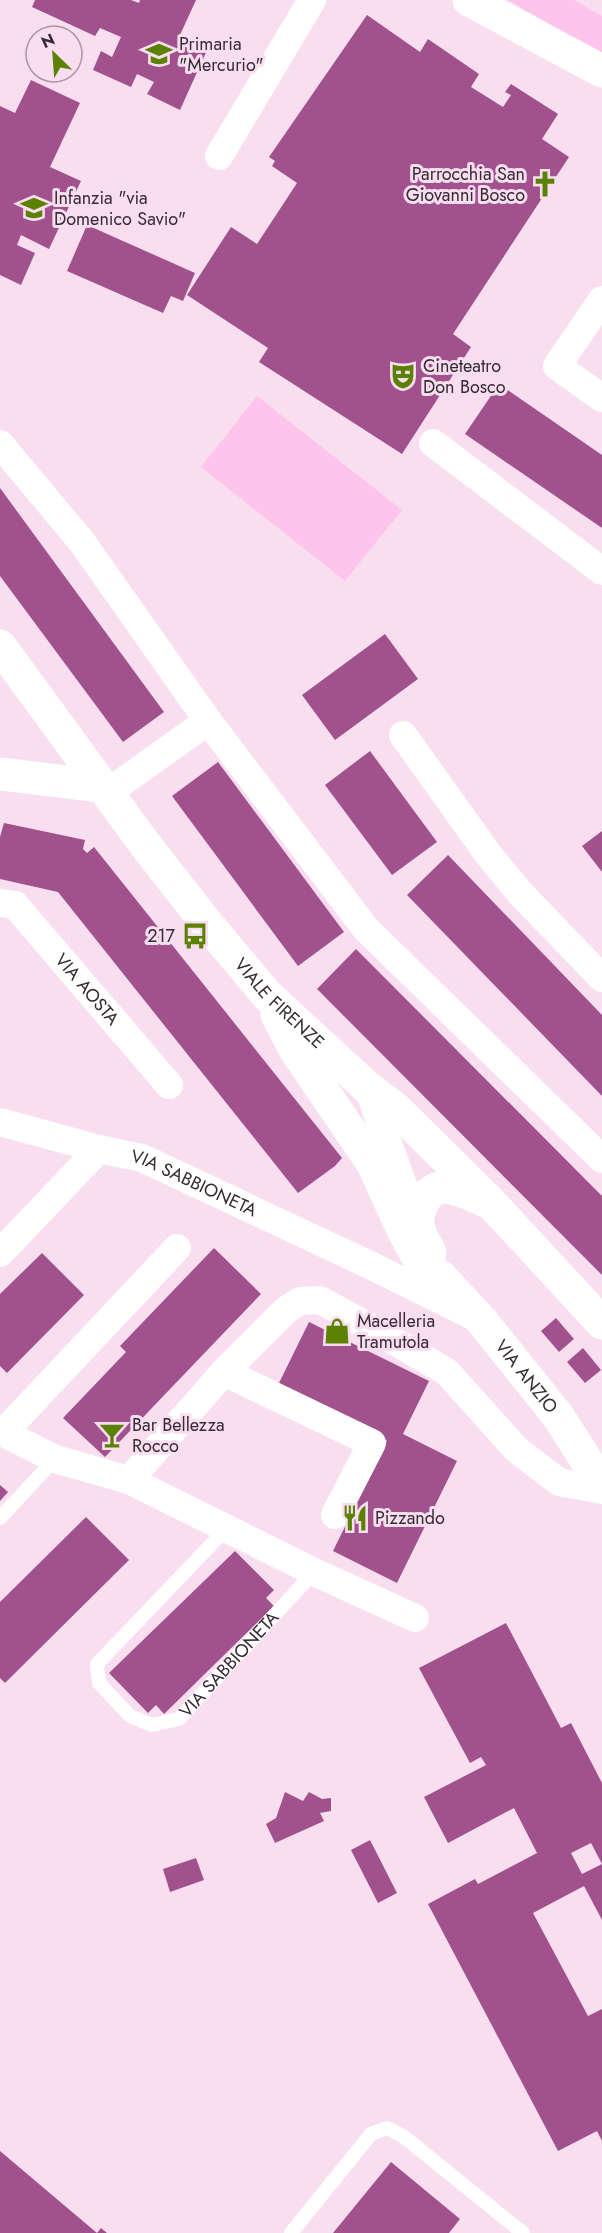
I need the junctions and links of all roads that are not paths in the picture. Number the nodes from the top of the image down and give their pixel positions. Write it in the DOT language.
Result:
graph roads {
  1 [pos="312,0"];
  2 [pos="468,0"];
  3 [pos="602,71"];
  4 [pos="219,156"];
  5 [pos="598,314"];
  6 [pos="602,398"];
  7 [pos="433,443"];
  8 [pos="0,444"];
  9 [pos="602,571"];
  10 [pos="0,646"];
  11 [pos="208,721"];
  12 [pos="403,735"];
  13 [pos="0,774"];
  14 [pos="104,789"];
  15 [pos="0,903"];
  16 [pos="602,978"];
  17 [pos="267,995"];
  18 [pos="169,1086"];
  19 [pos="368,1088"];
  20 [pos="0,1122"];
  21 [pos="99,1149"];
  22 [pos="602,1159"];
  23 [pos="492,1204"];
  24 [pos="418,1226"];
  25 [pos="177,1248"];
  26 [pos="0,1253"];
  27 [pos="440,1276"];
  28 [pos="481,1320"];
  29 [pos="602,1323"];
  30 [pos="224,1372"];
  31 [pos="1,1432"];
  32 [pos="55,1459"];
  33 [pos="129,1480"];
  34 [pos="602,1487"];
  35 [pos="335,1515"];
  36 [pos="0,1518"];
  37 [pos="227,1528"];
  38 [pos="314,1572"];
  39 [pos="415,1618"];
  40 [pos="291,2233"];
  41 [pos="523,2233"];
  1 -- 4 [label="street"];
  2 -- 3 [label="main road"];
  5 -- 6 [label="street"];
  7 -- 9 [label="street"];
  8 -- 11 [label="street"];
  10 -- 14 [label="main road, VIALE FIRENZE"];
  11 -- 14 [label="street"];
  11 -- 22 [label="street"];
  12 -- 16 [label="street"];
  13 -- 14 [label="main road"];
  14 -- 17 [label="main road, VIALE FIRENZE"];
  15 -- 18 [label="street, VIA AOSTA"];
  17 -- 19 [label="main road, VIALE FIRENZE"];
  17 -- 27 [label="main road"];
  19 -- 23 [label="main road, VIALE FIRENZE"];
  19 -- 24 [label="street"];
  20 -- 21 [label="street, VIA SABBIONETA"];
  21 -- 26 [label="street"];
  21 -- 28 [label="street, VIA SABBIONETA"];
  23 -- 24 [label="main road"];
  23 -- 29 [label="main road, VIALE FIRENZE"];
  24 -- 27 [label="main road"];
  25 -- 31 [label="street"];
  27 -- 28 [label="main road, VIA ANZIO"];
  28 -- 34 [label="main road, VIA ANZIO"];
  30 -- 33 [label="street"];
  30 -- 34 [label="street"];
  30 -- 35 [label="street"];
  31 -- 32 [label="street"];
  32 -- 33 [label="street"];
  32 -- 36 [label="lane"];
  33 -- 37 [label="street"];
  37 -- 38 [label="street"];
  37 -- 38 [label="lane, VIA SABBIONETA"];
  38 -- 39 [label="street"];
  40 -- 41 [label="lane"];
}
